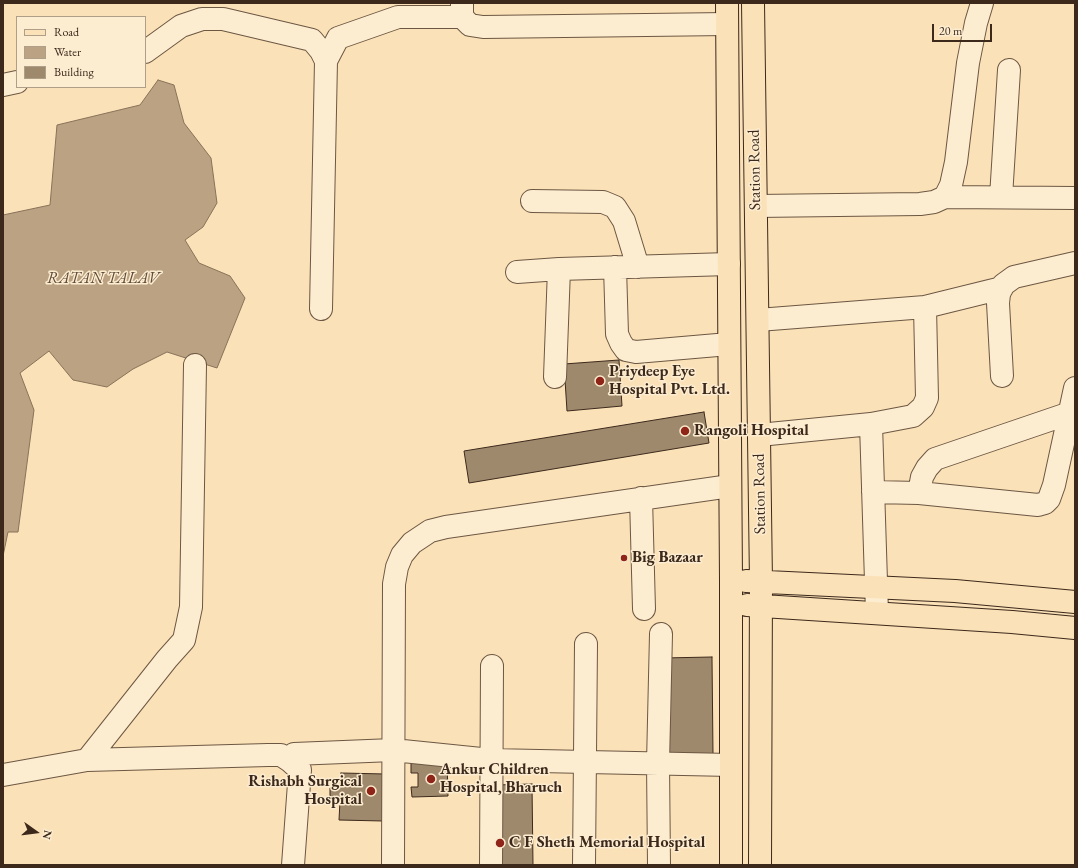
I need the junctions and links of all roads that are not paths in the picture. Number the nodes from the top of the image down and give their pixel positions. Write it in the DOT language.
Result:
graph roads {
  1 [pos="727,3"];
  2 [pos="753,3"];
  3 [pos="982,3"];
  4 [pos="462,10"];
  5 [pos="727,24"];
  6 [pos="146,51"];
  7 [pos="326,61"];
  8 [pos="1009,70"];
  9 [pos="16,82"];
  10 [pos="3,85"];
  11 [pos="944,197"];
  12 [pos="1001,198"];
  13 [pos="1075,198"];
  14 [pos="532,201"];
  15 [pos="756,206"];
  16 [pos="1075,263"];
  17 [pos="729,264"];
  18 [pos="615,267"];
  19 [pos="638,267"];
  20 [pos="560,269"];
  21 [pos="517,272"];
  22 [pos="1002,288"];
  23 [pos="925,308"];
  24 [pos="321,309"];
  25 [pos="758,320"];
  26 [pos="730,344"];
  27 [pos="195,365"];
  28 [pos="1002,376"];
  29 [pos="555,377"];
  30 [pos="1075,388"];
  31 [pos="1070,413"];
  32 [pos="871,424"];
  33 [pos="759,435"];
  34 [pos="730,486"];
  35 [pos="873,492"];
  36 [pos="919,493"];
  37 [pos="641,498"];
  38 [pos="731,581"];
  39 [pos="761,582"];
  40 [pos="876,587"];
  41 [pos="1075,602"];
  42 [pos="731,605"];
  43 [pos="761,606"];
  44 [pos="644,609"];
  45 [pos="877,613"];
  46 [pos="1075,628"];
  47 [pos="661,634"];
  48 [pos="586,644"];
  49 [pos="492,666"];
  50 [pos="393,750"];
  51 [pos="87,760"];
  52 [pos="491,760"];
  53 [pos="290,761"];
  54 [pos="585,762"];
  55 [pos="658,764"];
  56 [pos="731,765"];
  57 [pos="3,775"];
  58 [pos="293,865"];
  59 [pos="393,865"];
  60 [pos="491,865"];
  61 [pos="584,865"];
  62 [pos="659,865"];
  63 [pos="731,865"];
  64 [pos="760,865"];
  1 -- 5 [label="main road, Station Road"];
  2 -- 15 [label="main road, Station Road"];
  3 -- 11 [label="street"];
  4 -- 5 [label="street"];
  4 -- 7 [label="street"];
  5 -- 17 [label="main road, Station Road"];
  6 -- 7 [label="street"];
  7 -- 24 [label="street"];
  8 -- 12 [label="street"];
  9 -- 10 [label="street"];
  11 -- 12 [label="street"];
  11 -- 15 [label="street"];
  12 -- 13 [label="street"];
  14 -- 19 [label="street"];
  15 -- 25 [label="main road, Station Road"];
  16 -- 22 [label="street"];
  17 -- 19 [label="street"];
  17 -- 26 [label="main road, Station Road"];
  18 -- 19 [label="street"];
  18 -- 20 [label="street"];
  18 -- 26 [label="street"];
  20 -- 21 [label="street"];
  20 -- 29 [label="street"];
  22 -- 23 [label="street"];
  22 -- 28 [label="street"];
  23 -- 25 [label="street"];
  23 -- 32 [label="street"];
  25 -- 33 [label="main road, Station Road"];
  26 -- 34 [label="main road, Station Road"];
  27 -- 51 [label="street"];
  30 -- 31 [label="street"];
  31 -- 36 [label="street"];
  31 -- 36 [label="street"];
  32 -- 33 [label="street"];
  32 -- 35 [label="street"];
  33 -- 39 [label="main road, Station Road"];
  34 -- 37 [label="street"];
  34 -- 38 [label="main road, Station Road"];
  35 -- 36 [label="street"];
  35 -- 40 [label="street"];
  37 -- 44 [label="street"];
  37 -- 50 [label="street"];
  38 -- 39 [label="main road"];
  38 -- 42 [label="main road, Station Road"];
  39 -- 40 [label="main road"];
  39 -- 43 [label="main road, Station Road"];
  40 -- 41 [label="main road"];
  40 -- 45 [label="street"];
  42 -- 43 [label="main road"];
  42 -- 56 [label="main road, Station Road"];
  43 -- 45 [label="main road"];
  43 -- 64 [label="main road, Station Road"];
  45 -- 46 [label="main road"];
  47 -- 55 [label="street"];
  48 -- 54 [label="street"];
  49 -- 52 [label="street"];
  50 -- 52 [label="street"];
  50 -- 53 [label="street"];
  50 -- 59 [label="street"];
  51 -- 53 [label="street"];
  51 -- 57 [label="street"];
  52 -- 54 [label="street"];
  52 -- 60 [label="street"];
  53 -- 58 [label="street"];
  54 -- 55 [label="street"];
  54 -- 61 [label="street"];
  55 -- 56 [label="street"];
  55 -- 62 [label="street"];
  56 -- 63 [label="main road, Station Road"];
}
